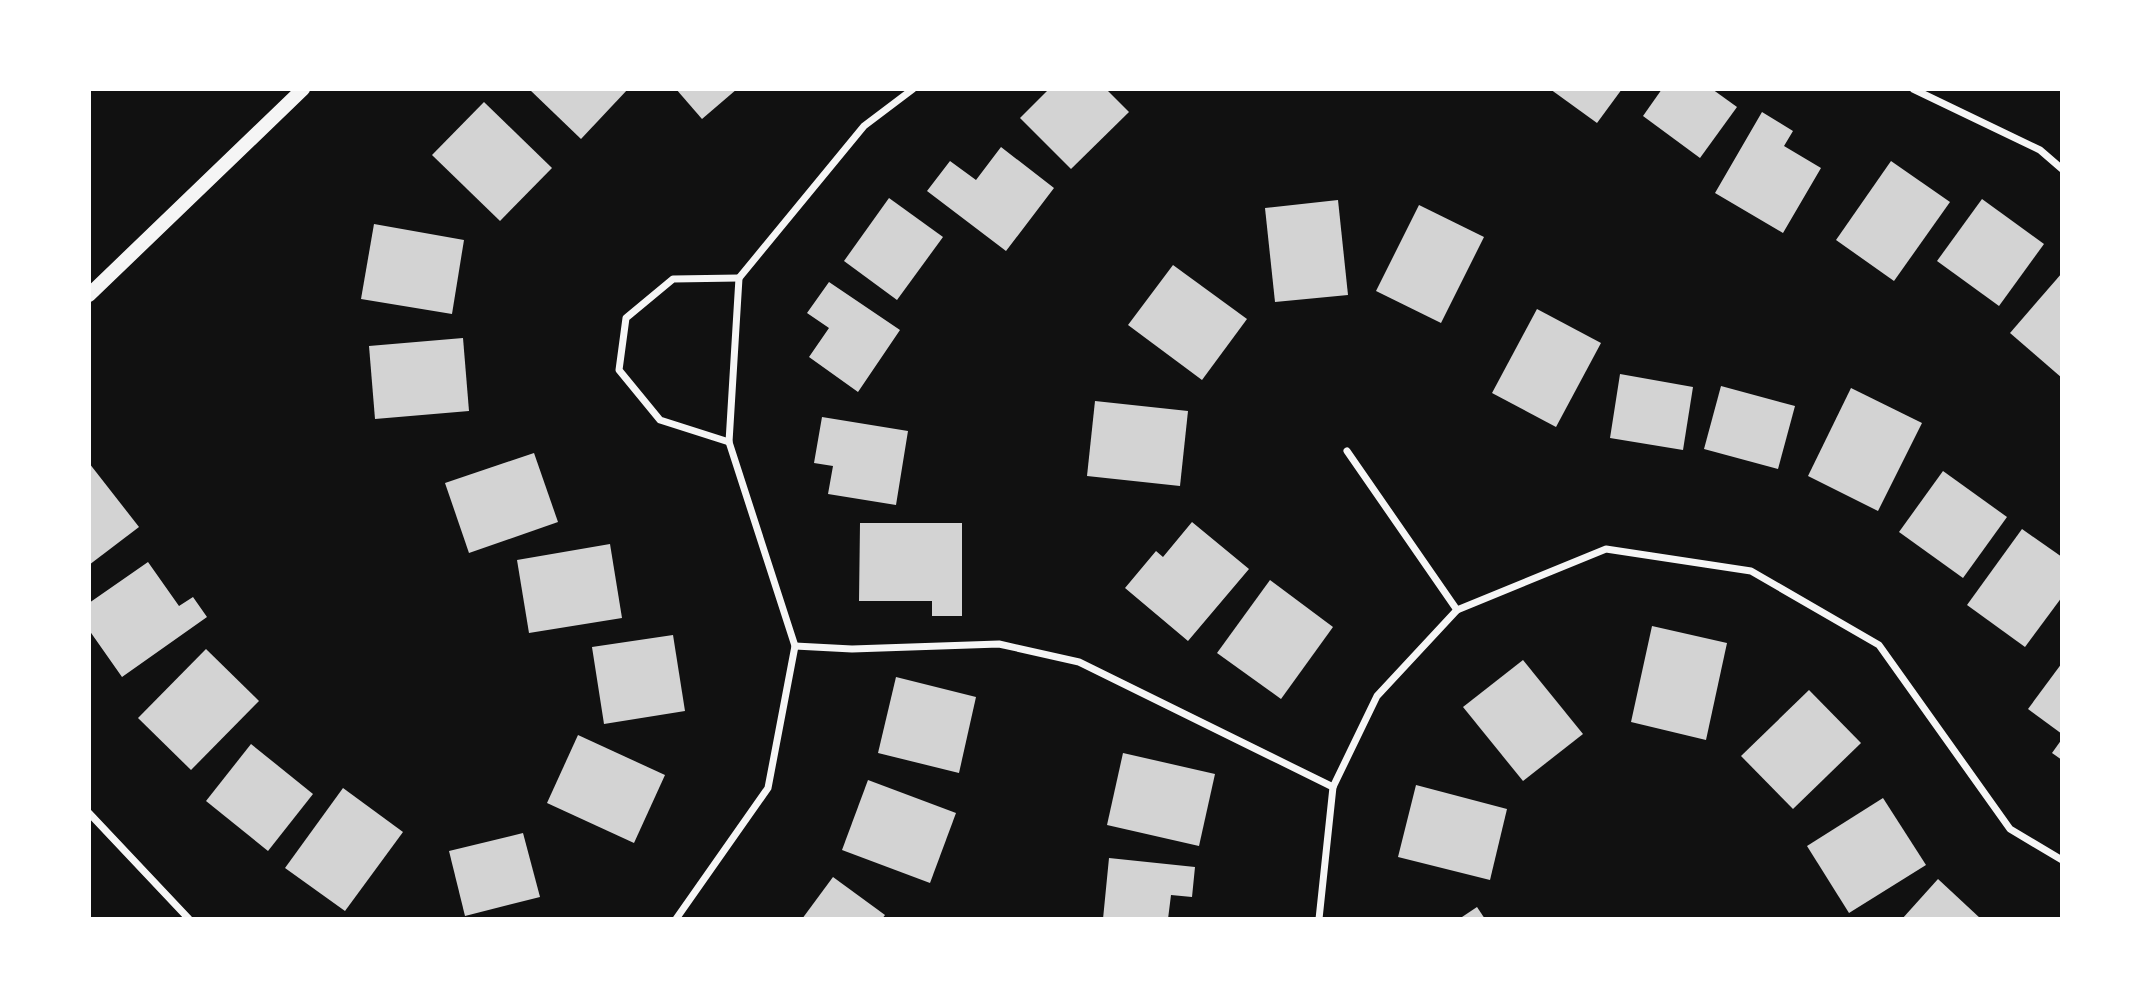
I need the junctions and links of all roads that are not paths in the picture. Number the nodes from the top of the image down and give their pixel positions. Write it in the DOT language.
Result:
graph roads {
  1 [pos="303,89"];
  2 [pos="913,89"];
  3 [pos="1913,89"];
  4 [pos="2062,169"];
  5 [pos="739,278"];
  6 [pos="89,295"];
  7 [pos="729,442"];
  8 [pos="1347,451"];
  9 [pos="1457,610"];
  10 [pos="795,646"];
  11 [pos="1333,787"];
  12 [pos="89,813"];
  13 [pos="2062,860"];
  14 [pos="189,919"];
  15 [pos="676,919"];
  16 [pos="1319,919"];
  1 -- 6 [label="main road"];
  2 -- 5 [label="street"];
  3 -- 4 [label="street"];
  5 -- 7 [label="street"];
  5 -- 7 [label="street"];
  7 -- 10 [label="street"];
  8 -- 9 [label="street"];
  9 -- 11 [label="street"];
  9 -- 13 [label="street"];
  10 -- 11 [label="street"];
  10 -- 15 [label="street"];
  11 -- 16 [label="street"];
  12 -- 14 [label="street"];
}
